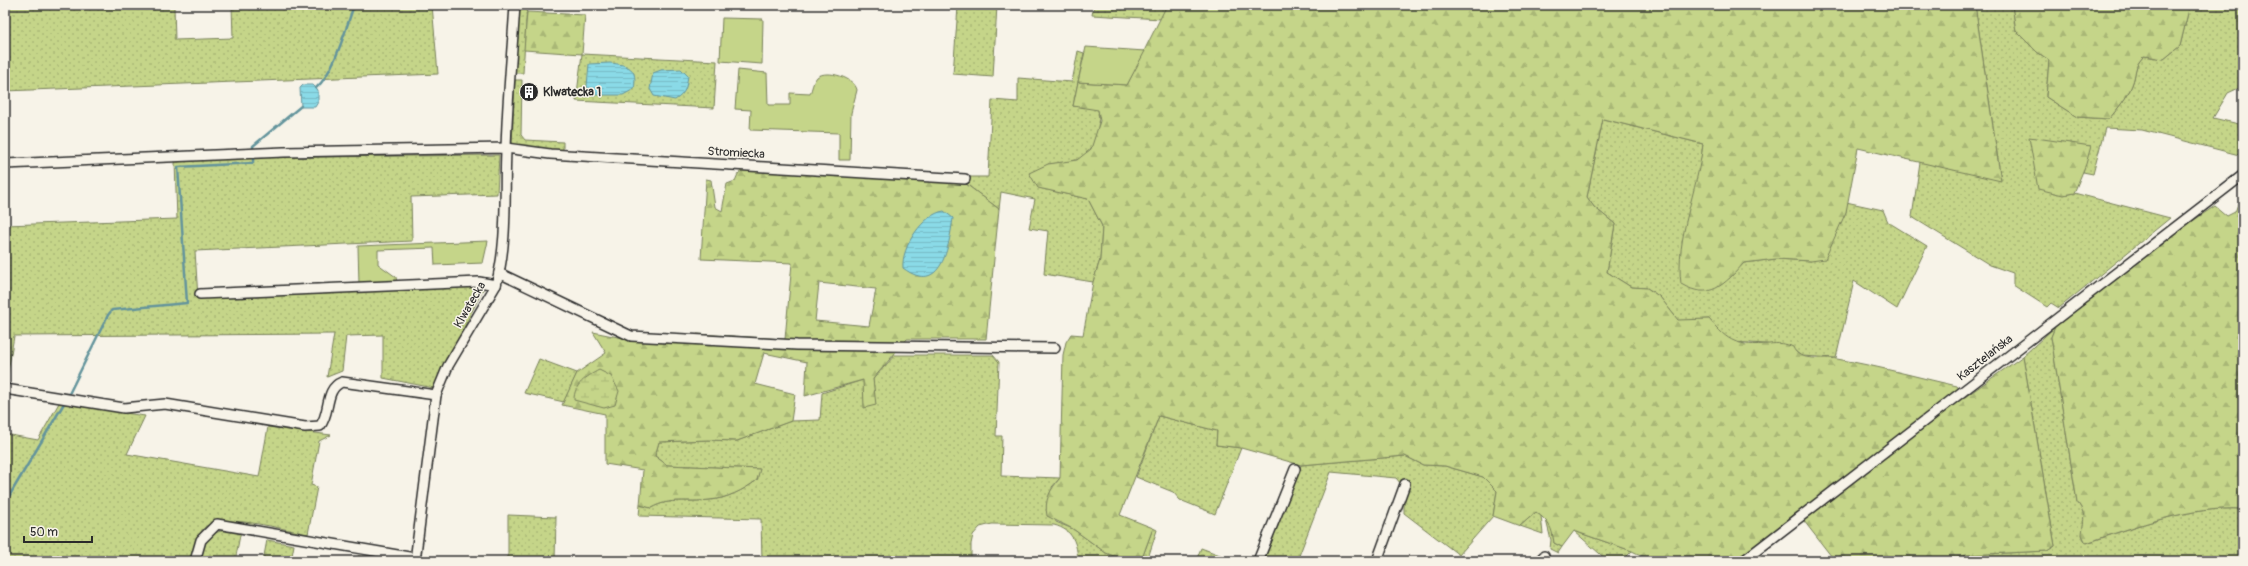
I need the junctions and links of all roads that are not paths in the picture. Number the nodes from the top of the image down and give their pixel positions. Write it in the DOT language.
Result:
graph roads {
  1 [pos="514,5"];
  2 [pos="506,148"];
  3 [pos="5,164"];
  4 [pos="2243,175"];
  5 [pos="965,179"];
  6 [pos="500,273"];
  7 [pos="496,284"];
  8 [pos="200,294"];
  9 [pos="1055,348"];
  10 [pos="5,389"];
  11 [pos="436,395"];
  12 [pos="1294,468"];
  13 [pos="1405,484"];
  14 [pos="415,560"];
  15 [pos="195,561"];
  16 [pos="1258,561"];
  17 [pos="1377,561"];
  18 [pos="1743,561"];
  1 -- 2 [label="street, Klwatecka"];
  2 -- 3 [label="street, Stromiecka"];
  2 -- 5 [label="street, Stromiecka"];
  2 -- 6 [label="street, Klwatecka"];
  4 -- 18 [label="street, Kasztelańska"];
  6 -- 7 [label="street, Klwatecka"];
  6 -- 9 [label="street"];
  7 -- 8 [label="street"];
  7 -- 11 [label="street, Klwatecka"];
  10 -- 11 [label="street"];
  11 -- 14 [label="street, Klwatecka"];
  12 -- 16 [label="street"];
  13 -- 17 [label="street"];
  14 -- 15 [label="street"];
}
